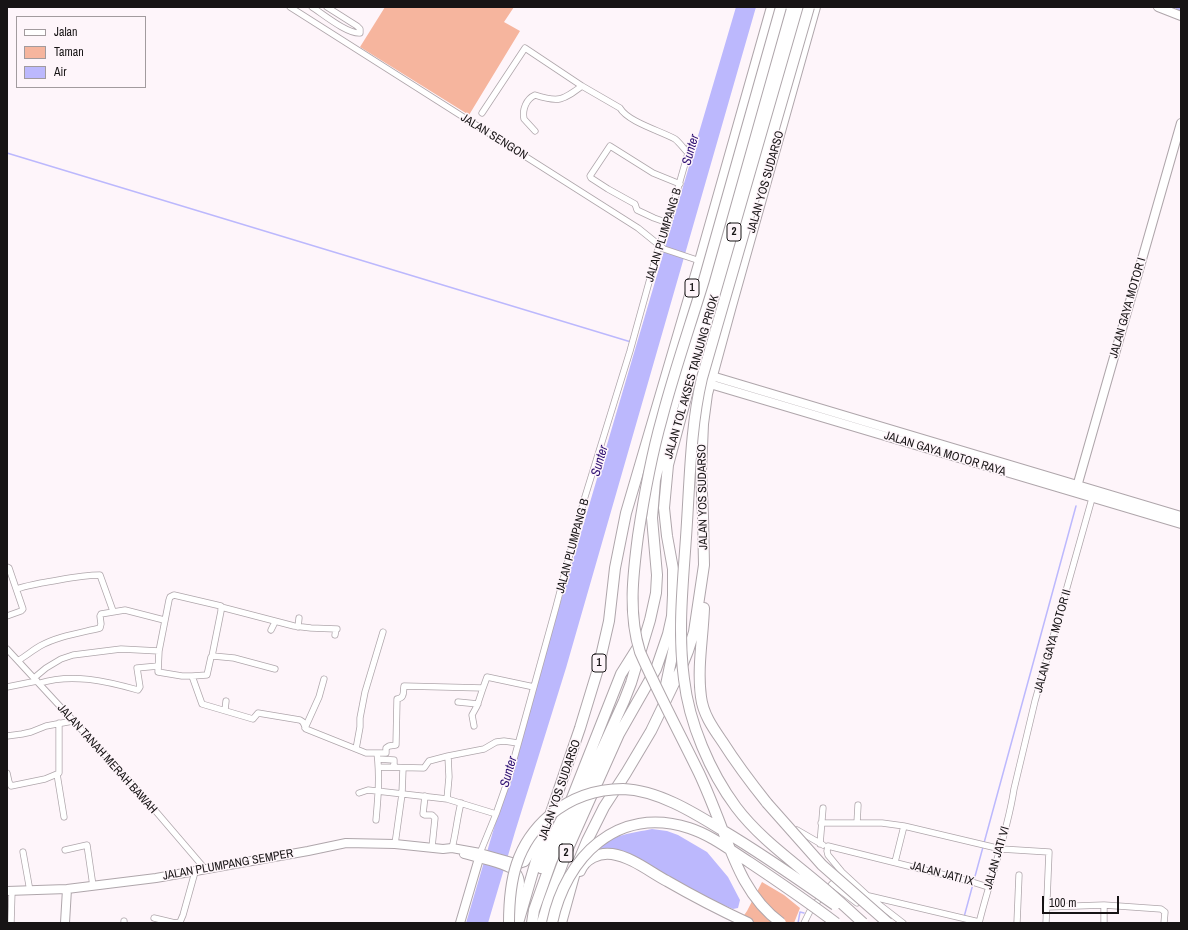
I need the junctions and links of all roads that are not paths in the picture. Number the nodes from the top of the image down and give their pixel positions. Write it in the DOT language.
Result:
graph roads {
  1 [pos="290,7"];
  2 [pos="312,7"];
  3 [pos="328,7"];
  4 [pos="772,7"];
  5 [pos="781,7"];
  6 [pos="790,7"];
  7 [pos="799,7"];
  8 [pos="809,7"];
  9 [pos="815,7"];
  10 [pos="1158,7"];
  11 [pos="324,15"];
  12 [pos="1181,16"];
  13 [pos="582,86"];
  14 [pos="482,113"];
  15 [pos="1181,124"];
  16 [pos="535,131"];
  17 [pos="690,146"];
  18 [pos="688,153"];
  19 [pos="680,184"];
  20 [pos="668,223"];
  21 [pos="661,247"];
  22 [pos="700,261"];
  23 [pos="687,373"];
  24 [pos="711,380"];
  25 [pos="1076,489"];
  26 [pos="1094,494"];
  27 [pos="1154,512"];
  28 [pos="1181,516"];
  29 [pos="1181,524"];
  30 [pos="704,565"];
  31 [pos="7,567"];
  32 [pos="17,589"];
  33 [pos="673,595"];
  34 [pos="221,607"];
  35 [pos="113,612"];
  36 [pos="7,616"];
  37 [pos="299,618"];
  38 [pos="164,620"];
  39 [pos="275,622"];
  40 [pos="298,627"];
  41 [pos="271,630"];
  42 [pos="383,632"];
  43 [pos="335,635"];
  44 [pos="645,636"];
  45 [pos="7,649"];
  46 [pos="159,654"];
  47 [pos="211,656"];
  48 [pos="19,660"];
  49 [pos="158,666"];
  50 [pos="276,669"];
  51 [pos="192,676"];
  52 [pos="324,679"];
  53 [pos="37,681"];
  54 [pos="7,687"];
  55 [pos="534,687"];
  56 [pos="483,688"];
  57 [pos="226,701"];
  58 [pos="458,702"];
  59 [pos="478,704"];
  60 [pos="225,710"];
  61 [pos="73,721"];
  62 [pos="59,723"];
  63 [pos="474,726"];
  64 [pos="306,728"];
  65 [pos="651,731"];
  66 [pos="7,736"];
  67 [pos="518,743"];
  68 [pos="356,749"];
  69 [pos="378,756"];
  70 [pos="448,756"];
  71 [pos="379,767"];
  72 [pos="394,767"];
  73 [pos="403,768"];
  74 [pos="7,774"];
  75 [pos="57,774"];
  76 [pos="379,791"];
  77 [pos="359,793"];
  78 [pos="1013,793"];
  79 [pos="402,794"];
  80 [pos="425,796"];
  81 [pos="447,799"];
  82 [pos="461,803"];
  83 [pos="858,805"];
  84 [pos="822,808"];
  85 [pos="496,814"];
  86 [pos="64,817"];
  87 [pos="376,820"];
  88 [pos="821,823"];
  89 [pos="857,823"];
  90 [pos="904,826"];
  91 [pos="545,830"];
  92 [pos="797,830"];
  93 [pos="396,844"];
  94 [pos="820,844"];
  95 [pos="828,846"];
  96 [pos="432,847"];
  97 [pos="450,848"];
  98 [pos="1001,849"];
  99 [pos="65,850"];
  100 [pos="23,852"];
  101 [pos="481,856"];
  102 [pos="896,862"];
  103 [pos="510,865"];
  104 [pos="206,870"];
  105 [pos="194,872"];
  106 [pos="842,872"];
  107 [pos="1019,875"];
  108 [pos="530,884"];
  109 [pos="832,884"];
  110 [pos="93,886"];
  111 [pos="988,887"];
  112 [pos="67,889"];
  113 [pos="9,891"];
  114 [pos="30,891"];
  115 [pos="868,896"];
  116 [pos="1104,905"];
  117 [pos="1047,907"];
  118 [pos="154,918"];
  119 [pos="518,922"];
  120 [pos="979,922"];
  121 [pos="11,923"];
  122 [pos="65,923"];
  123 [pos="175,923"];
  124 [pos="460,923"];
  125 [pos="509,923"];
  126 [pos="532,923"];
  127 [pos="542,923"];
  128 [pos="552,923"];
  129 [pos="561,923"];
  130 [pos="565,923"];
  131 [pos="748,923"];
  132 [pos="781,923"];
  133 [pos="804,923"];
  134 [pos="836,923"];
  135 [pos="862,923"];
  136 [pos="888,923"];
  137 [pos="903,923"];
  138 [pos="1017,923"];
  139 [pos="1046,923"];
  140 [pos="1104,923"];
  141 [pos="1164,923"];
  1 -- 21 [label="street, JALAN SENGON"];
  2 -- 11 [label="street"];
  3 -- 11 [label="street"];
  3 -- 11 [label="street"];
  4 -- 22 [label="highway, JALAN YOS SUDARSO / 1"];
  5 -- 132 [label="highway, bridge"];
  6 -- 23 [label="highway, JALAN TOL AKSES TANJUNG PRIOK / 2"];
  7 -- 23 [label="highway, JALAN TOL AKSES TANJUNG PRIOK / 2"];
  8 -- 135 [label="highway, bridge"];
  9 -- 24 [label="highway, JALAN YOS SUDARSO"];
  10 -- 12 [label="street"];
  13 -- 14 [label="street"];
  13 -- 16 [label="street"];
  13 -- 18 [label="street"];
  15 -- 25 [label="street, JALAN GAYA MOTOR I"];
  17 -- 18 [label="street, JALAN PLUMPANG B"];
  18 -- 19 [label="street, JALAN PLUMPANG B"];
  19 -- 20 [label="street, JALAN PLUMPANG B"];
  19 -- 20 [label="street"];
  20 -- 21 [label="street, JALAN PLUMPANG B"];
  21 -- 22 [label="street, JALAN SENGON"];
  21 -- 55 [label="street, JALAN PLUMPANG B"];
  22 -- 91 [label="highway, JALAN YOS SUDARSO / 1"];
  23 -- 33 [label="highway, JALAN TOL AKSES TANJUNG PRIOK / 2"];
  23 -- 44 [label="highway, JALAN TOL AKSES TANJUNG PRIOK / 2"];
  24 -- 25 [label="street, JALAN GAYA MOTOR RAYA"];
  24 -- 30 [label="highway, JALAN YOS SUDARSO"];
  25 -- 26 [label="street, JALAN GAYA MOTOR RAYA"];
  26 -- 27 [label="street, JALAN GAYA MOTOR RAYA"];
  26 -- 78 [label="street, JALAN GAYA MOTOR II"];
  27 -- 28 [label="street, JALAN GAYA MOTOR RAYA"];
  27 -- 29 [label="street, JALAN GAYA MOTOR RAYA"];
  30 -- 65 [label="highway, JALAN YOS SUDARSO"];
  30 -- 136 [label="highway, bridge"];
  31 -- 32 [label="street"];
  32 -- 35 [label="street"];
  32 -- 36 [label="street"];
  33 -- 65 [label="highway"];
  33 -- 127 [label="highway, JALAN TOL AKSES TANJUNG PRIOK / 2"];
  34 -- 38 [label="street"];
  34 -- 39 [label="street"];
  34 -- 47 [label="street"];
  35 -- 38 [label="street"];
  35 -- 48 [label="street"];
  37 -- 40 [label="street"];
  38 -- 46 [label="street"];
  39 -- 40 [label="street"];
  39 -- 41 [label="street"];
  40 -- 43 [label="street"];
  42 -- 68 [label="street"];
  44 -- 108 [label="highway"];
  44 -- 126 [label="highway, JALAN TOL AKSES TANJUNG PRIOK / 2"];
  45 -- 48 [label="street, JALAN TANAH MERAH BAWAH"];
  46 -- 49 [label="street"];
  46 -- 53 [label="street"];
  47 -- 50 [label="street"];
  47 -- 51 [label="street"];
  48 -- 53 [label="street, JALAN TANAH MERAH BAWAH"];
  49 -- 51 [label="street"];
  49 -- 53 [label="street"];
  51 -- 60 [label="street"];
  52 -- 64 [label="street"];
  53 -- 54 [label="street"];
  53 -- 61 [label="street, JALAN TANAH MERAH BAWAH"];
  55 -- 56 [label="street"];
  55 -- 67 [label="street, JALAN PLUMPANG B"];
  56 -- 59 [label="street"];
  56 -- 69 [label="street"];
  57 -- 60 [label="street"];
  58 -- 59 [label="street"];
  59 -- 63 [label="street"];
  60 -- 64 [label="street"];
  61 -- 62 [label="street"];
  61 -- 104 [label="street, JALAN TANAH MERAH BAWAH"];
  62 -- 66 [label="street"];
  62 -- 75 [label="street"];
  64 -- 68 [label="street"];
  65 -- 129 [label="highway, JALAN YOS SUDARSO"];
  67 -- 70 [label="street"];
  67 -- 85 [label="street, JALAN PLUMPANG B"];
  68 -- 69 [label="street"];
  69 -- 71 [label="street"];
  69 -- 72 [label="street"];
  70 -- 73 [label="street"];
  70 -- 81 [label="street"];
  71 -- 72 [label="street"];
  71 -- 76 [label="street"];
  72 -- 73 [label="street"];
  73 -- 79 [label="street"];
  74 -- 75 [label="street"];
  75 -- 86 [label="street"];
  76 -- 77 [label="street"];
  76 -- 79 [label="street"];
  76 -- 87 [label="street"];
  78 -- 98 [label="street, JALAN JATI VI"];
  79 -- 80 [label="street"];
  79 -- 93 [label="street"];
  80 -- 81 [label="street"];
  80 -- 96 [label="street"];
  81 -- 82 [label="street"];
  82 -- 85 [label="street"];
  82 -- 97 [label="street"];
  83 -- 89 [label="street"];
  84 -- 88 [label="street"];
  85 -- 101 [label="street, JALAN PLUMPANG B"];
  88 -- 89 [label="street"];
  88 -- 94 [label="street"];
  89 -- 90 [label="street"];
  90 -- 98 [label="street"];
  90 -- 102 [label="street, JALAN JATI IX"];
  91 -- 103 [label="street"];
  91 -- 108 [label="highway, JALAN YOS SUDARSO / 1"];
  92 -- 94 [label="street, JALAN JATI IX"];
  93 -- 96 [label="street, JALAN PLUMPANG SEMPER"];
  93 -- 104 [label="street, JALAN PLUMPANG SEMPER"];
  94 -- 95 [label="street, JALAN JATI IX"];
  95 -- 102 [label="street, JALAN JATI IX"];
  95 -- 106 [label="street"];
  96 -- 97 [label="street, JALAN PLUMPANG SEMPER"];
  97 -- 101 [label="street, JALAN PLUMPANG SEMPER"];
  98 -- 111 [label="street, JALAN JATI VI"];
  98 -- 117 [label="street"];
  99 -- 110 [label="street"];
  100 -- 114 [label="street"];
  101 -- 103 [label="street, JALAN PLUMPANG SEMPER"];
  101 -- 124 [label="street"];
  102 -- 111 [label="street, JALAN JATI IX"];
  103 -- 119 [label="street"];
  104 -- 105 [label="street, JALAN PLUMPANG SEMPER"];
  105 -- 110 [label="street, JALAN PLUMPANG SEMPER"];
  105 -- 123 [label="street"];
  106 -- 109 [label="street"];
  106 -- 115 [label="street"];
  107 -- 138 [label="street"];
  108 -- 119 [label="highway, JALAN YOS SUDARSO / 1"];
  109 -- 115 [label="street"];
  109 -- 133 [label="street"];
  110 -- 112 [label="street, JALAN PLUMPANG SEMPER"];
  111 -- 120 [label="street, JALAN JATI VI"];
  112 -- 114 [label="street, JALAN PLUMPANG SEMPER"];
  112 -- 122 [label="street"];
  113 -- 114 [label="street, JALAN PLUMPANG SEMPER"];
  113 -- 121 [label="street"];
  115 -- 120 [label="street"];
  115 -- 137 [label="street"];
  116 -- 117 [label="street"];
  116 -- 140 [label="street"];
  116 -- 141 [label="street"];
  117 -- 139 [label="street"];
  118 -- 123 [label="street"];
  125 -- 135 [label="highway, bridge"];
  128 -- 134 [label="highway, bridge"];
  130 -- 131 [label="highway"];
}
